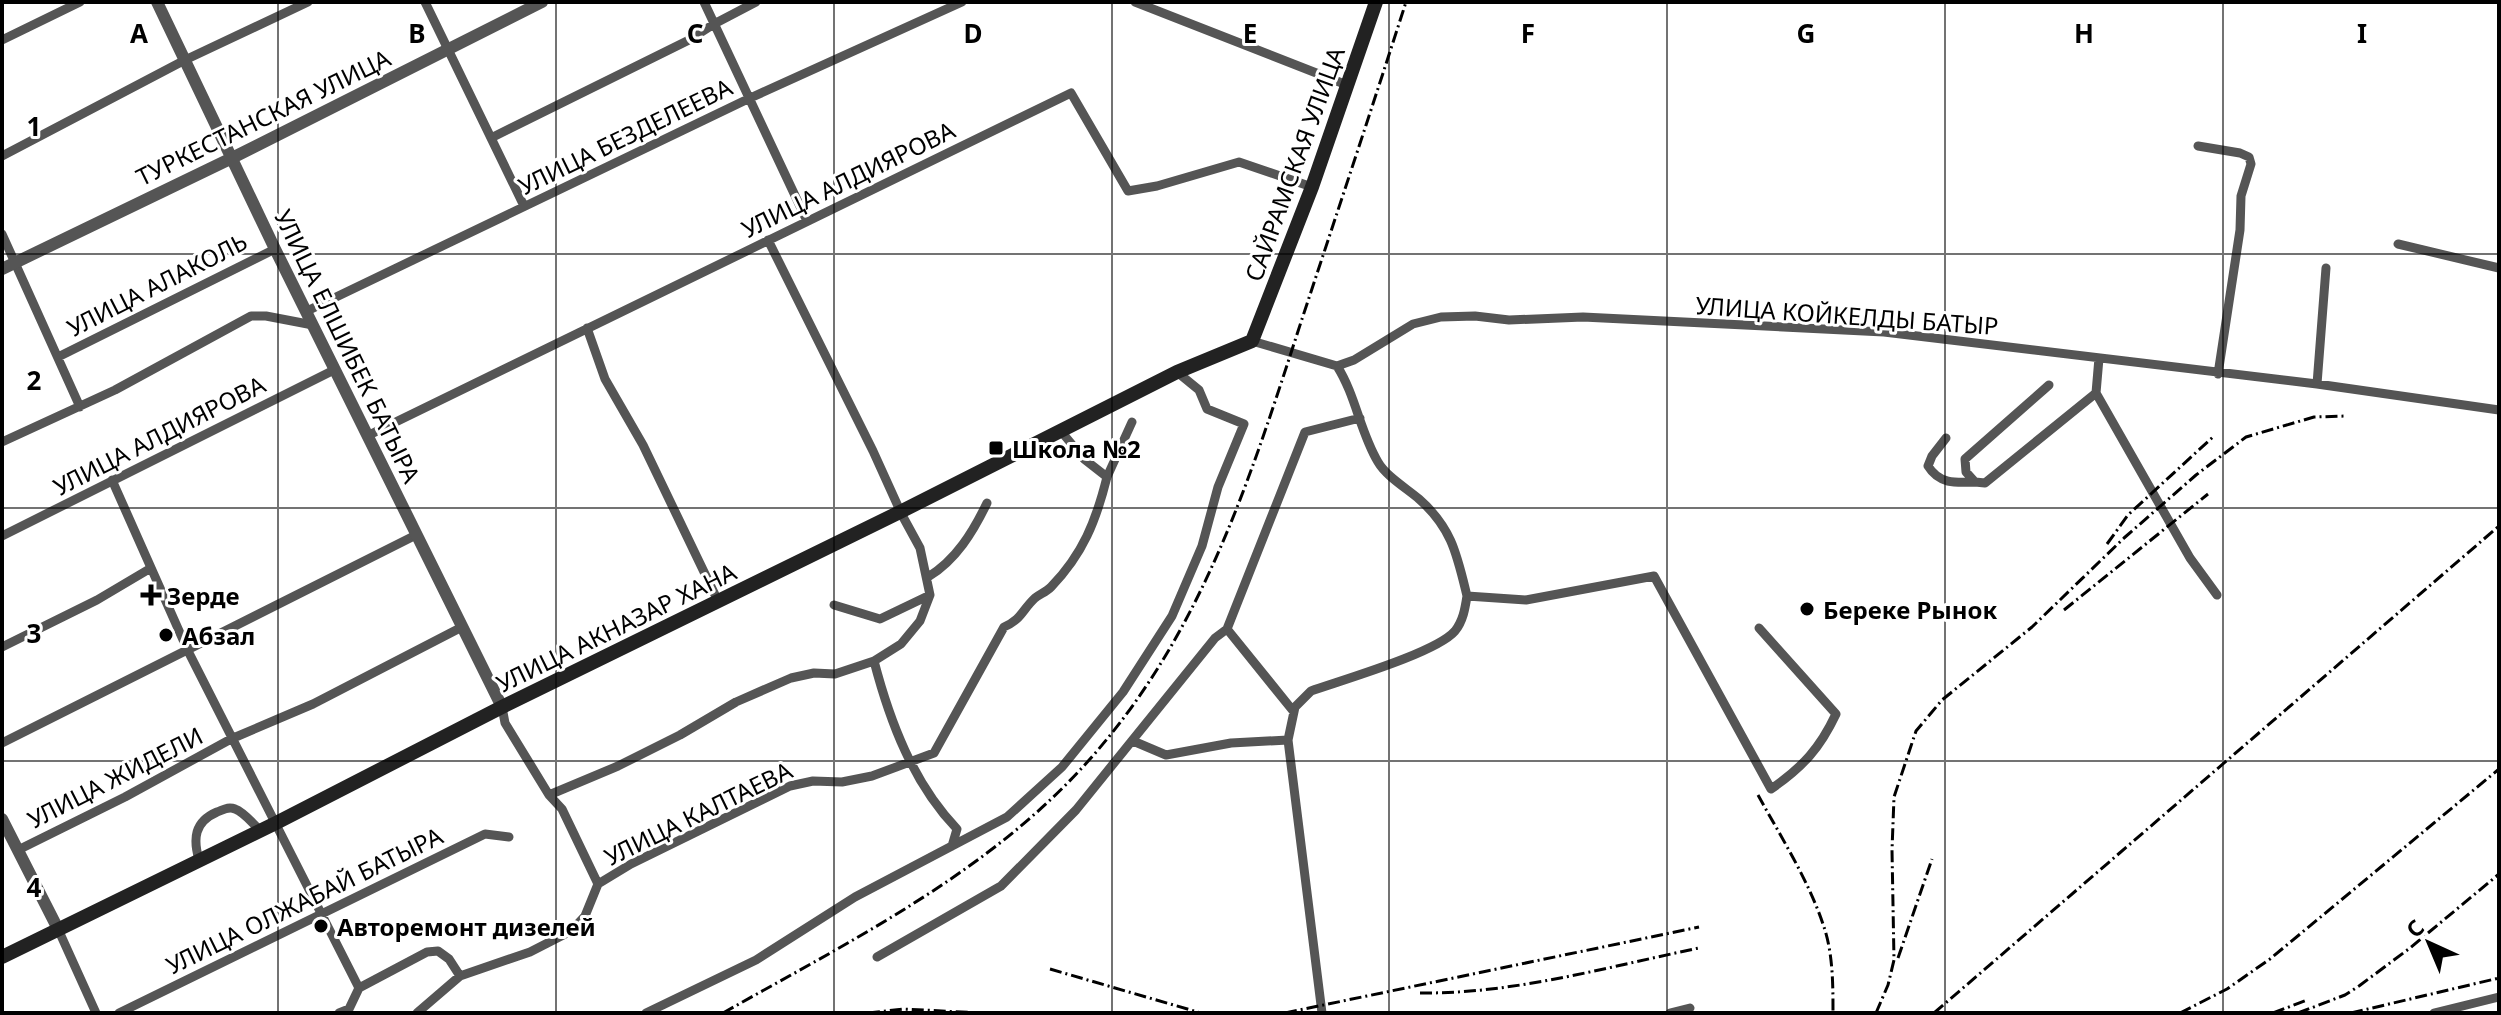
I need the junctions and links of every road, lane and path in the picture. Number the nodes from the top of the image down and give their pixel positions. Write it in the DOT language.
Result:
graph roads {
  1 [pos="80,2"];
  2 [pos="157,2"];
  3 [pos="308,2"];
  4 [pos="425,2"];
  5 [pos="542,2"];
  6 [pos="704,2"];
  7 [pos="756,2"];
  8 [pos="962,2"];
  9 [pos="1135,2"];
  10 [pos="1376,2"];
  11 [pos="714,24"];
  12 [pos="2,40"];
  13 [pos="448,49"];
  14 [pos="185,60"];
  15 [pos="1347,85"];
  16 [pos="748,99"];
  17 [pos="491,138"];
  18 [pos="2198,146"];
  19 [pos="2,156"];
  20 [pos="232,158"];
  21 [pos="1312,187"];
  22 [pos="524,206"];
  23 [pos="807,221"];
  24 [pos="2,234"];
  25 [pos="768,240"];
  26 [pos="2398,244"];
  27 [pos="275,249"];
  28 [pos="15,263"];
  29 [pos="2326,268"];
  30 [pos="2499,268"];
  31 [pos="2,269"];
  32 [pos="307,311"];
  33 [pos="313,325"];
  34 [pos="587,328"];
  35 [pos="1259,343"];
  36 [pos="58,357"];
  37 [pos="2099,358"];
  38 [pos="1333,365"];
  39 [pos="334,370"];
  40 [pos="1177,372"];
  41 [pos="2218,374"];
  42 [pos="2317,384"];
  43 [pos="2049,385"];
  44 [pos="2096,393"];
  45 [pos="80,407"];
  46 [pos="2499,410"];
  47 [pos="1360,418"];
  48 [pos="1132,422"];
  49 [pos="1060,430"];
  50 [pos="367,436"];
  51 [pos="1946,438"];
  52 [pos="2,442"];
  53 [pos="1107,477"];
  54 [pos="112,480"];
  55 [pos="1975,482"];
  56 [pos="987,503"];
  57 [pos="901,514"];
  58 [pos="416,535"];
  59 [pos="2,536"];
  60 [pos="151,568"];
  61 [pos="928,577"];
  62 [pos="930,595"];
  63 [pos="2217,595"];
  64 [pos="1467,596"];
  65 [pos="718,601"];
  66 [pos="834,605"];
  67 [pos="462,627"];
  68 [pos="1759,628"];
  69 [pos="1227,629"];
  70 [pos="2,647"];
  71 [pos="188,651"];
  72 [pos="874,661"];
  73 [pos="502,707"];
  74 [pos="1294,712"];
  75 [pos="231,739"];
  76 [pos="1288,740"];
  77 [pos="1133,741"];
  78 [pos="2,743"];
  79 [pos="910,762"];
  80 [pos="549,795"];
  81 [pos="2,819"];
  82 [pos="276,823"];
  83 [pos="260,830"];
  84 [pos="509,837"];
  85 [pos="952,846"];
  86 [pos="18,850"];
  87 [pos="199,860"];
  88 [pos="598,884"];
  89 [pos="321,914"];
  90 [pos="58,929"];
  91 [pos="2,957"];
  92 [pos="877,957"];
  93 [pos="460,976"];
  94 [pos="359,988"];
  95 [pos="2499,997"];
  96 [pos="1690,1008"];
  97 [pos="349,1012"];
  98 [pos="96,1013"];
  99 [pos="119,1013"];
  100 [pos="417,1013"];
  101 [pos="646,1013"];
  102 [pos="1322,1013"];
  103 [pos="1670,1013"];
  104 [pos="2434,1013"];
  1 -- 12 [label="street"];
  2 -- 14 [label="street, УЛИЦА ЕЛШИБЕК БАТЫРА"];
  3 -- 14 [label="street"];
  4 -- 13 [label="street"];
  5 -- 13 [label="street, ТУРКЕСТАНСКАЯ УЛИЦА"];
  6 -- 11 [label="street"];
  7 -- 11 [label="street"];
  8 -- 16 [label="street, УЛИЦА БЕЗДЕЛЕЕВА"];
  9 -- 15 [label="street"];
  10 -- 15 [label="main road, САЙРАМСКАЯ УЛИЦА"];
  11 -- 16 [label="street"];
  11 -- 17 [label="street"];
  13 -- 17 [label="street"];
  13 -- 20 [label="street, ТУРКЕСТАНСКАЯ УЛИЦА"];
  14 -- 19 [label="street"];
  14 -- 20 [label="street, УЛИЦА ЕЛШИБЕК БАТЫРА"];
  15 -- 21 [label="main road, САЙРАМСКАЯ УЛИЦА"];
  16 -- 22 [label="street, УЛИЦА БЕЗДЕЛЕЕВА"];
  16 -- 23 [label="street"];
  17 -- 22 [label="street"];
  18 -- 41 [label="street"];
  20 -- 27 [label="street, УЛИЦА ЕЛШИБЕК БАТЫРА"];
  20 -- 28 [label="street, ТУРКЕСТАНСКАЯ УЛИЦА"];
  21 -- 23 [label="street, УЛИЦА АЛДИЯРОВА"];
  21 -- 35 [label="main road, САЙРАМСКАЯ УЛИЦА"];
  22 -- 32 [label="street, УЛИЦА БЕЗДЕЛЕЕВА"];
  23 -- 25 [label="street, УЛИЦА АЛДИЯРОВА"];
  24 -- 28 [label="street"];
  25 -- 34 [label="street, УЛИЦА АЛДИЯРОВА"];
  25 -- 57 [label="street"];
  26 -- 30 [label="street"];
  27 -- 32 [label="street, УЛИЦА ЕЛШИБЕК БАТЫРА"];
  27 -- 36 [label="street, УЛИЦА АЛАКОЛЬ"];
  28 -- 31 [label="street, ТУРКЕСТАНСКАЯ УЛИЦА"];
  28 -- 36 [label="street"];
  29 -- 42 [label="street"];
  32 -- 33 [label="street, УЛИЦА ЕЛШИБЕК БАТЫРА"];
  33 -- 39 [label="street, УЛИЦА ЕЛШИБЕК БАТЫРА"];
  33 -- 45 [label="street"];
  34 -- 50 [label="street, УЛИЦА АЛДИЯРОВА"];
  34 -- 65 [label="street"];
  35 -- 38 [label="street"];
  35 -- 40 [label="main road, УЛИЦА АКНАЗАР ХАНА"];
  36 -- 45 [label="street"];
  37 -- 38 [label="street, УЛИЦА КОЙКЕЛДЫ БАТЫР"];
  37 -- 41 [label="street, УЛИЦА КОЙКЕЛДЫ БАТЫР"];
  37 -- 44 [label="street"];
  38 -- 47 [label="street"];
  39 -- 50 [label="street, УЛИЦА ЕЛШИБЕК БАТЫРА"];
  39 -- 54 [label="street, УЛИЦА АЛДИЯРОВА"];
  40 -- 49 [label="main road, УЛИЦА АКНАЗАР ХАНА"];
  40 -- 85 [label="street"];
  41 -- 42 [label="street, УЛИЦА КОЙКЕЛДЫ БАТЫР"];
  42 -- 46 [label="street, УЛИЦА КОЙКЕЛДЫ БАТЫР"];
  43 -- 55 [label="street"];
  44 -- 55 [label="street"];
  44 -- 63 [label="street"];
  45 -- 52 [label="street"];
  47 -- 64 [label="street"];
  47 -- 69 [label="street"];
  48 -- 53 [label="street, УЛИЦА КАЛТАЕВА"];
  49 -- 53 [label="street"];
  49 -- 57 [label="main road, УЛИЦА АКНАЗАР ХАНА"];
  50 -- 58 [label="street, УЛИЦА ЕЛШИБЕК БАТЫРА"];
  51 -- 55 [label="street"];
  53 -- 79 [label="street, УЛИЦА КАЛТАЕВА"];
  54 -- 59 [label="street, УЛИЦА АЛДИЯРОВА"];
  54 -- 60 [label="street"];
  56 -- 61 [label="street"];
  57 -- 61 [label="street"];
  57 -- 65 [label="main road, УЛИЦА АКНАЗАР ХАНА"];
  58 -- 67 [label="street, УЛИЦА ЕЛШИБЕК БАТЫРА"];
  58 -- 71 [label="street"];
  60 -- 70 [label="street"];
  60 -- 71 [label="street"];
  61 -- 62 [label="street"];
  62 -- 66 [label="street"];
  62 -- 72 [label="street"];
  64 -- 68 [label="street"];
  64 -- 74 [label="street"];
  65 -- 73 [label="main road, УЛИЦА АКНАЗАР ХАНА"];
  67 -- 73 [label="street, УЛИЦА ЕЛШИБЕК БАТЫРА"];
  67 -- 75 [label="street, УЛИЦА ЖИДЕЛИ"];
  69 -- 74 [label="street"];
  69 -- 77 [label="street"];
  71 -- 75 [label="street"];
  71 -- 78 [label="street"];
  72 -- 79 [label="street"];
  72 -- 80 [label="street"];
  73 -- 80 [label="street"];
  73 -- 82 [label="main road, УЛИЦА АКНАЗАР ХАНА"];
  74 -- 76 [label="street"];
  75 -- 82 [label="street"];
  75 -- 86 [label="street, УЛИЦА ЖИДЕЛИ"];
  76 -- 77 [label="street"];
  76 -- 102 [label="street"];
  77 -- 92 [label="street"];
  79 -- 85 [label="street"];
  79 -- 88 [label="street, УЛИЦА КАЛТАЕВА"];
  80 -- 88 [label="street"];
  81 -- 86 [label="street"];
  82 -- 83 [label="main road, УЛИЦА АКНАЗАР ХАНА"];
  82 -- 89 [label="street"];
  83 -- 87 [label="main road, УЛИЦА АКНАЗАР ХАНА"];
  83 -- 87 [label="street"];
  84 -- 89 [label="street, УЛИЦА ОЛЖАБАЙ БАТЫРА"];
  85 -- 101 [label="street"];
  86 -- 90 [label="street"];
  87 -- 90 [label="main road, УЛИЦА АКНАЗАР ХАНА"];
  88 -- 93 [label="street, УЛИЦА КАЛТАЕВА"];
  89 -- 94 [label="street"];
  89 -- 99 [label="street, УЛИЦА ОЛЖАБАЙ БАТЫРА"];
  90 -- 91 [label="main road, УЛИЦА АКНАЗАР ХАНА"];
  90 -- 98 [label="street"];
  93 -- 94 [label="street"];
  93 -- 100 [label="street"];
  94 -- 97 [label="street"];
  95 -- 104 [label="street"];
  96 -- 103 [label="street"];
}
